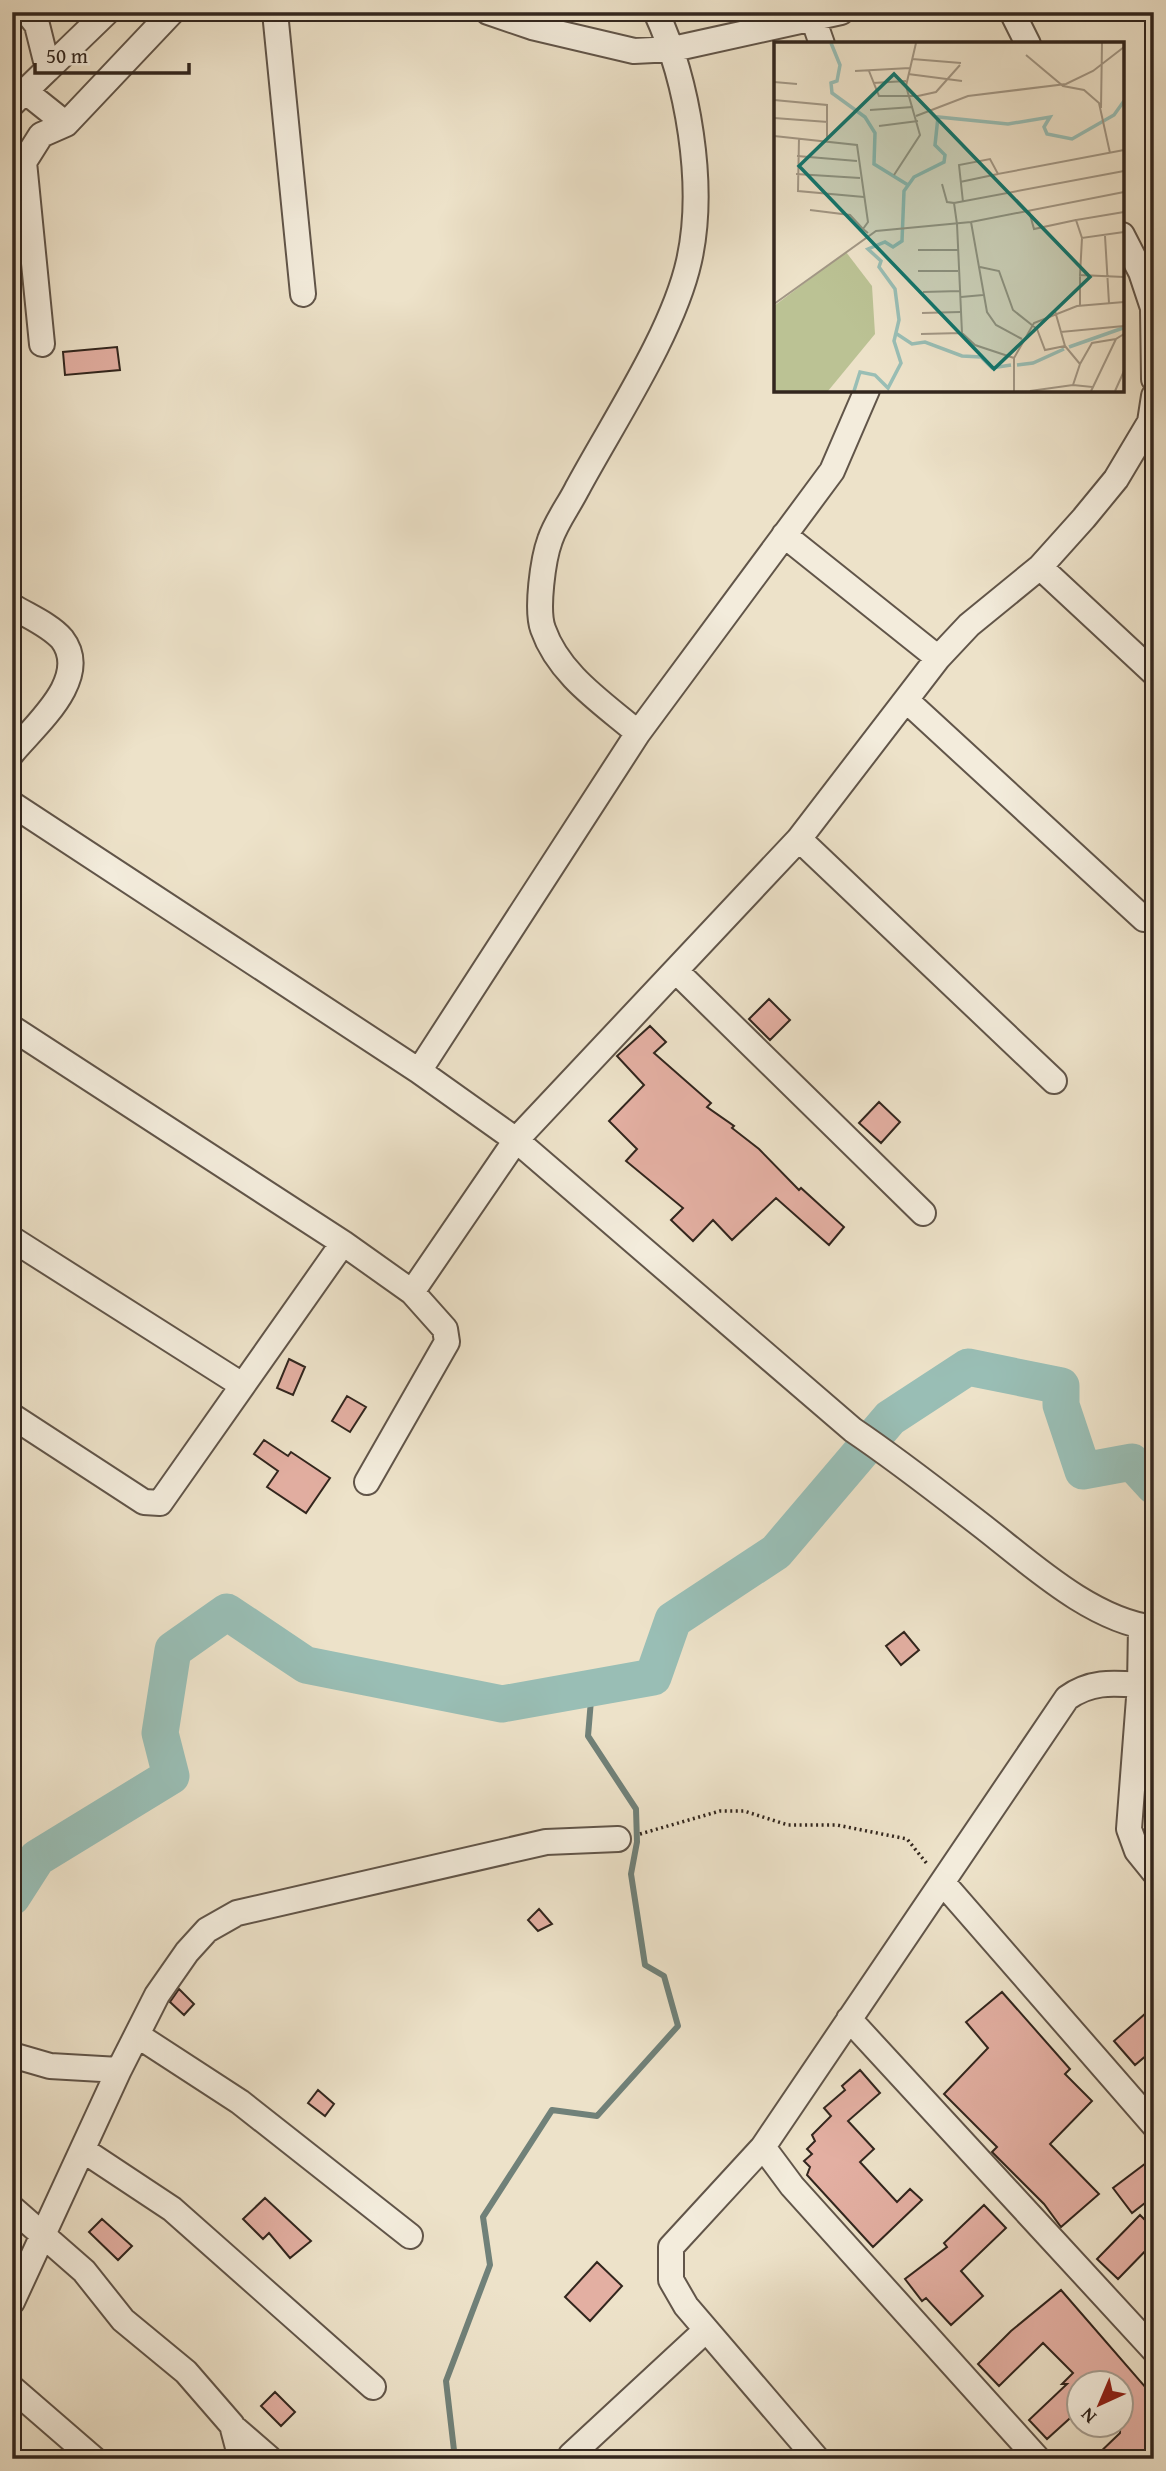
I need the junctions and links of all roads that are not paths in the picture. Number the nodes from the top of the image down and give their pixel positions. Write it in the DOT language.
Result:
graph roads {
  1 [pos="27,12"];
  2 [pos="107,12"];
  3 [pos="172,12"];
  4 [pos="275,12"];
  5 [pos="488,12"];
  6 [pos="656,12"];
  7 [pos="841,12"];
  8 [pos="1012,12"];
  9 [pos="818,32"];
  10 [pos="1027,42"];
  11 [pos="673,50"];
  12 [pos="48,69"];
  13 [pos="19,98"];
  14 [pos="66,124"];
  15 [pos="1124,239"];
  16 [pos="303,294"];
  17 [pos="42,344"];
  18 [pos="1154,379"];
  19 [pos="866,392"];
  20 [pos="1154,396"];
  21 [pos="1152,424"];
  22 [pos="784,535"];
  23 [pos="1040,567"];
  24 [pos="12,606"];
  25 [pos="938,658"];
  26 [pos="1154,673"];
  27 [pos="906,700"];
  28 [pos="638,733"];
  29 [pos="12,753"];
  30 [pos="12,804"];
  31 [pos="799,839"];
  32 [pos="1144,919"];
  33 [pos="676,971"];
  34 [pos="12,1028"];
  35 [pos="419,1071"];
  36 [pos="1054,1081"];
  37 [pos="516,1140"];
  38 [pos="923,1213"];
  39 [pos="12,1239"];
  40 [pos="343,1243"];
  41 [pos="412,1292"];
  42 [pos="243,1385"];
  43 [pos="12,1416"];
  44 [pos="367,1482"];
  45 [pos="1147,1628"];
  46 [pos="1140,1685"];
  47 [pos="618,1839"];
  48 [pos="1154,1872"];
  49 [pos="943,1883"];
  50 [pos="849,2019"];
  51 [pos="137,2035"];
  52 [pos="12,2055"];
  53 [pos="119,2070"];
  54 [pos="1154,2125"];
  55 [pos="763,2147"];
  56 [pos="82,2150"];
  57 [pos="12,2208"];
  58 [pos="411,2236"];
  59 [pos="43,2237"];
  60 [pos="12,2302"];
  61 [pos="706,2330"];
  62 [pos="1154,2350"];
  63 [pos="373,2387"];
  64 [pos="12,2388"];
  65 [pos="232,2426"];
  66 [pos="571,2455"];
  67 [pos="269,2458"];
  68 [pos="94,2459"];
  69 [pos="241,2459"];
  70 [pos="817,2459"];
  71 [pos="1038,2459"];
  1 -- 12 [label="street"];
  2 -- 12 [label="street"];
  3 -- 14 [label="street"];
  4 -- 16 [label="street"];
  5 -- 11 [label="street"];
  6 -- 11 [label="street"];
  7 -- 9 [label="street"];
  8 -- 10 [label="street"];
  9 -- 11 [label="street"];
  11 -- 28 [label="street"];
  12 -- 13 [label="street"];
  13 -- 14 [label="street"];
  14 -- 17 [label="street"];
  15 -- 18 [label="street"];
  19 -- 22 [label="street"];
  20 -- 21 [label="street"];
  21 -- 23 [label="street"];
  22 -- 25 [label="street"];
  22 -- 28 [label="street"];
  23 -- 25 [label="street"];
  23 -- 26 [label="street"];
  24 -- 29 [label="street"];
  25 -- 27 [label="street"];
  27 -- 31 [label="street"];
  27 -- 32 [label="street"];
  28 -- 35 [label="street"];
  30 -- 35 [label="street"];
  31 -- 33 [label="street"];
  31 -- 36 [label="street"];
  33 -- 37 [label="street"];
  33 -- 38 [label="street"];
  34 -- 40 [label="street"];
  35 -- 37 [label="street"];
  37 -- 41 [label="street"];
  37 -- 45 [label="street"];
  39 -- 42 [label="street"];
  40 -- 41 [label="street"];
  40 -- 42 [label="street"];
  41 -- 44 [label="street"];
  42 -- 43 [label="street"];
  45 -- 46 [label="street"];
  46 -- 48 [label="street"];
  46 -- 49 [label="street"];
  47 -- 51 [label="street"];
  49 -- 50 [label="street"];
  49 -- 54 [label="street"];
  50 -- 55 [label="street"];
  50 -- 62 [label="street"];
  51 -- 53 [label="street"];
  51 -- 58 [label="street"];
  52 -- 53 [label="street"];
  53 -- 56 [label="street"];
  55 -- 61 [label="street"];
  55 -- 71 [label="street"];
  56 -- 59 [label="street"];
  56 -- 63 [label="street"];
  57 -- 59 [label="street"];
  59 -- 60 [label="street"];
  59 -- 65 [label="street"];
  61 -- 66 [label="street"];
  61 -- 70 [label="street"];
  64 -- 68 [label="street"];
  65 -- 67 [label="street"];
  65 -- 69 [label="street"];
}
